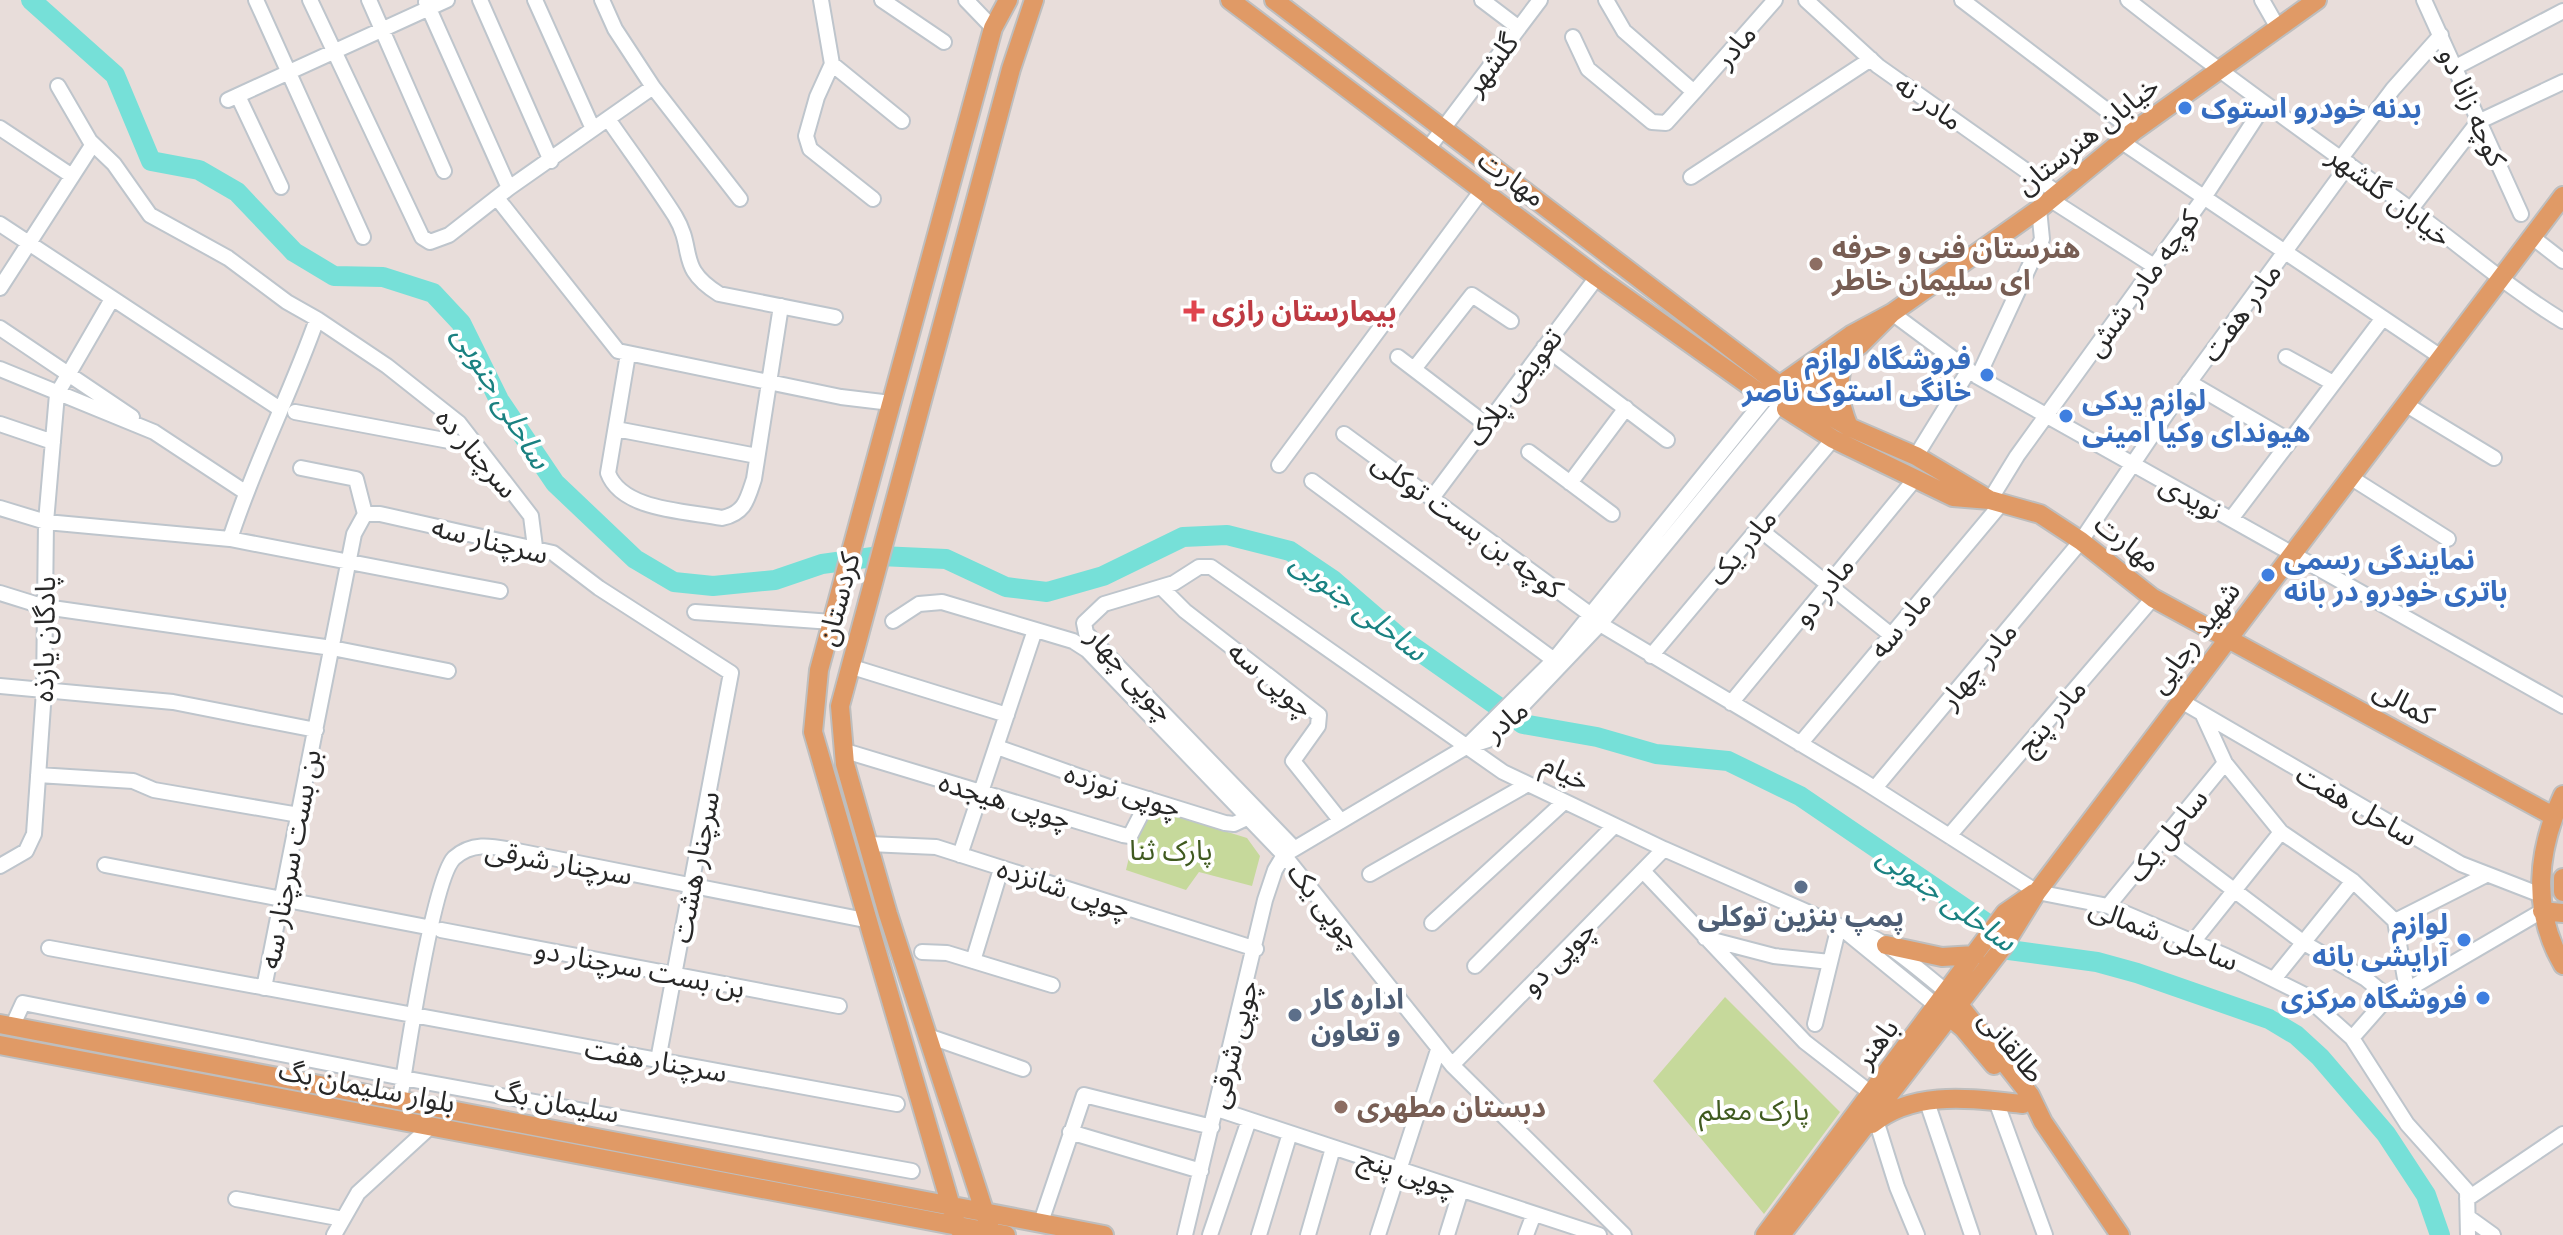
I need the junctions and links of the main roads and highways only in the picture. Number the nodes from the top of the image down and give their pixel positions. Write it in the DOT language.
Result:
graph roads {
  1 [pos="1008,0"];
  2 [pos="1034,0"];
  3 [pos="1230,0"];
  4 [pos="1274,0"];
  5 [pos="2317,0"];
  6 [pos="2563,196"];
  7 [pos="1892,313"];
  8 [pos="1846,354"];
  9 [pos="1779,396"];
  10 [pos="1849,427"];
  11 [pos="1995,502"];
  12 [pos="2229,638"];
  13 [pos="2563,795"];
  14 [pos="2553,816"];
  15 [pos="2563,878"];
  16 [pos="2563,892"];
  17 [pos="2541,903"];
  18 [pos="2563,913"];
  19 [pos="888,914"];
  20 [pos="865,920"];
  21 [pos="1886,945"];
  22 [pos="1980,962"];
  23 [pos="2563,965"];
  24 [pos="1949,1005"];
  25 [pos="6,1026"];
  26 [pos="1986,1036"];
  27 [pos="0,1045"];
  28 [pos="2023,1104"];
  29 [pos="2043,1122"];
  30 [pos="1860,1133"];
  31 [pos="948,1204"];
  32 [pos="986,1211"];
  33 [pos="950,1230"];
  34 [pos="996,1234"];
  35 [pos="1104,1235"];
  36 [pos="1765,1235"];
  37 [pos="1781,1235"];
  38 [pos="2120,1235"];
  1 -- 20 [label="main road, کردستان"];
  2 -- 19 [label="main road, کردستان"];
  3 -- 9 [label="main road, مهارت"];
  4 -- 9 [label="main road, مهارت"];
  5 -- 7 [label="main road, خیابان هنرستان"];
  6 -- 12 [label="main road, شهید رجایی"];
  7 -- 8 [label="main road, خیابان هنرستان"];
  7 -- 9 [label="main road, خیابان هنرستان"];
  8 -- 9 [label="main road, خیابان هنرستان"];
  8 -- 10 [label="main road"];
  9 -- 10 [label="main road, مهارت"];
  9 -- 11 [label="main road, مهارت"];
  10 -- 11 [label="main road, مهارت"];
  11 -- 12 [label="main road, مهارت"];
  12 -- 14 [label="main road, کمالی"];
  12 -- 22 [label="main road, شهید رجایی"];
  13 -- 14 [label="main road"];
  14 -- 17 [label="main road"];
  15 -- 16 [label="main road"];
  17 -- 18 [label="main road"];
  17 -- 23 [label="main road"];
  19 -- 20 [label="main road"];
  19 -- 32 [label="main road, کردستان"];
  20 -- 31 [label="main road, کردستان"];
  21 -- 22 [label="main road"];
  22 -- 24 [label="main road, باهنر"];
  22 -- 26 [label="main road"];
  24 -- 26 [label="main road, طالقانی"];
  24 -- 28 [label="main road, طالقانی"];
  24 -- 30 [label="main road, باهنر"];
  24 -- 36 [label="main road, باهنر"];
  25 -- 31 [label="main road, سلیمان بگ"];
  26 -- 29 [label="main road, طالقانی"];
  27 -- 33 [label="main road, بلوار سلیمان بگ"];
  28 -- 29 [label="main road, طالقانی"];
  28 -- 30 [label="main road"];
  29 -- 38 [label="main road, طالقانی"];
  30 -- 37 [label="main road, باهنر"];
  31 -- 32 [label="main road, سلیمان بگ"];
  31 -- 33 [label="main road, کردستان"];
  32 -- 34 [label="main road, کردستان"];
  32 -- 35 [label="main road, سلیمان بگ"];
  33 -- 34 [label="main road, بلوار سلیمان بگ"];
}
